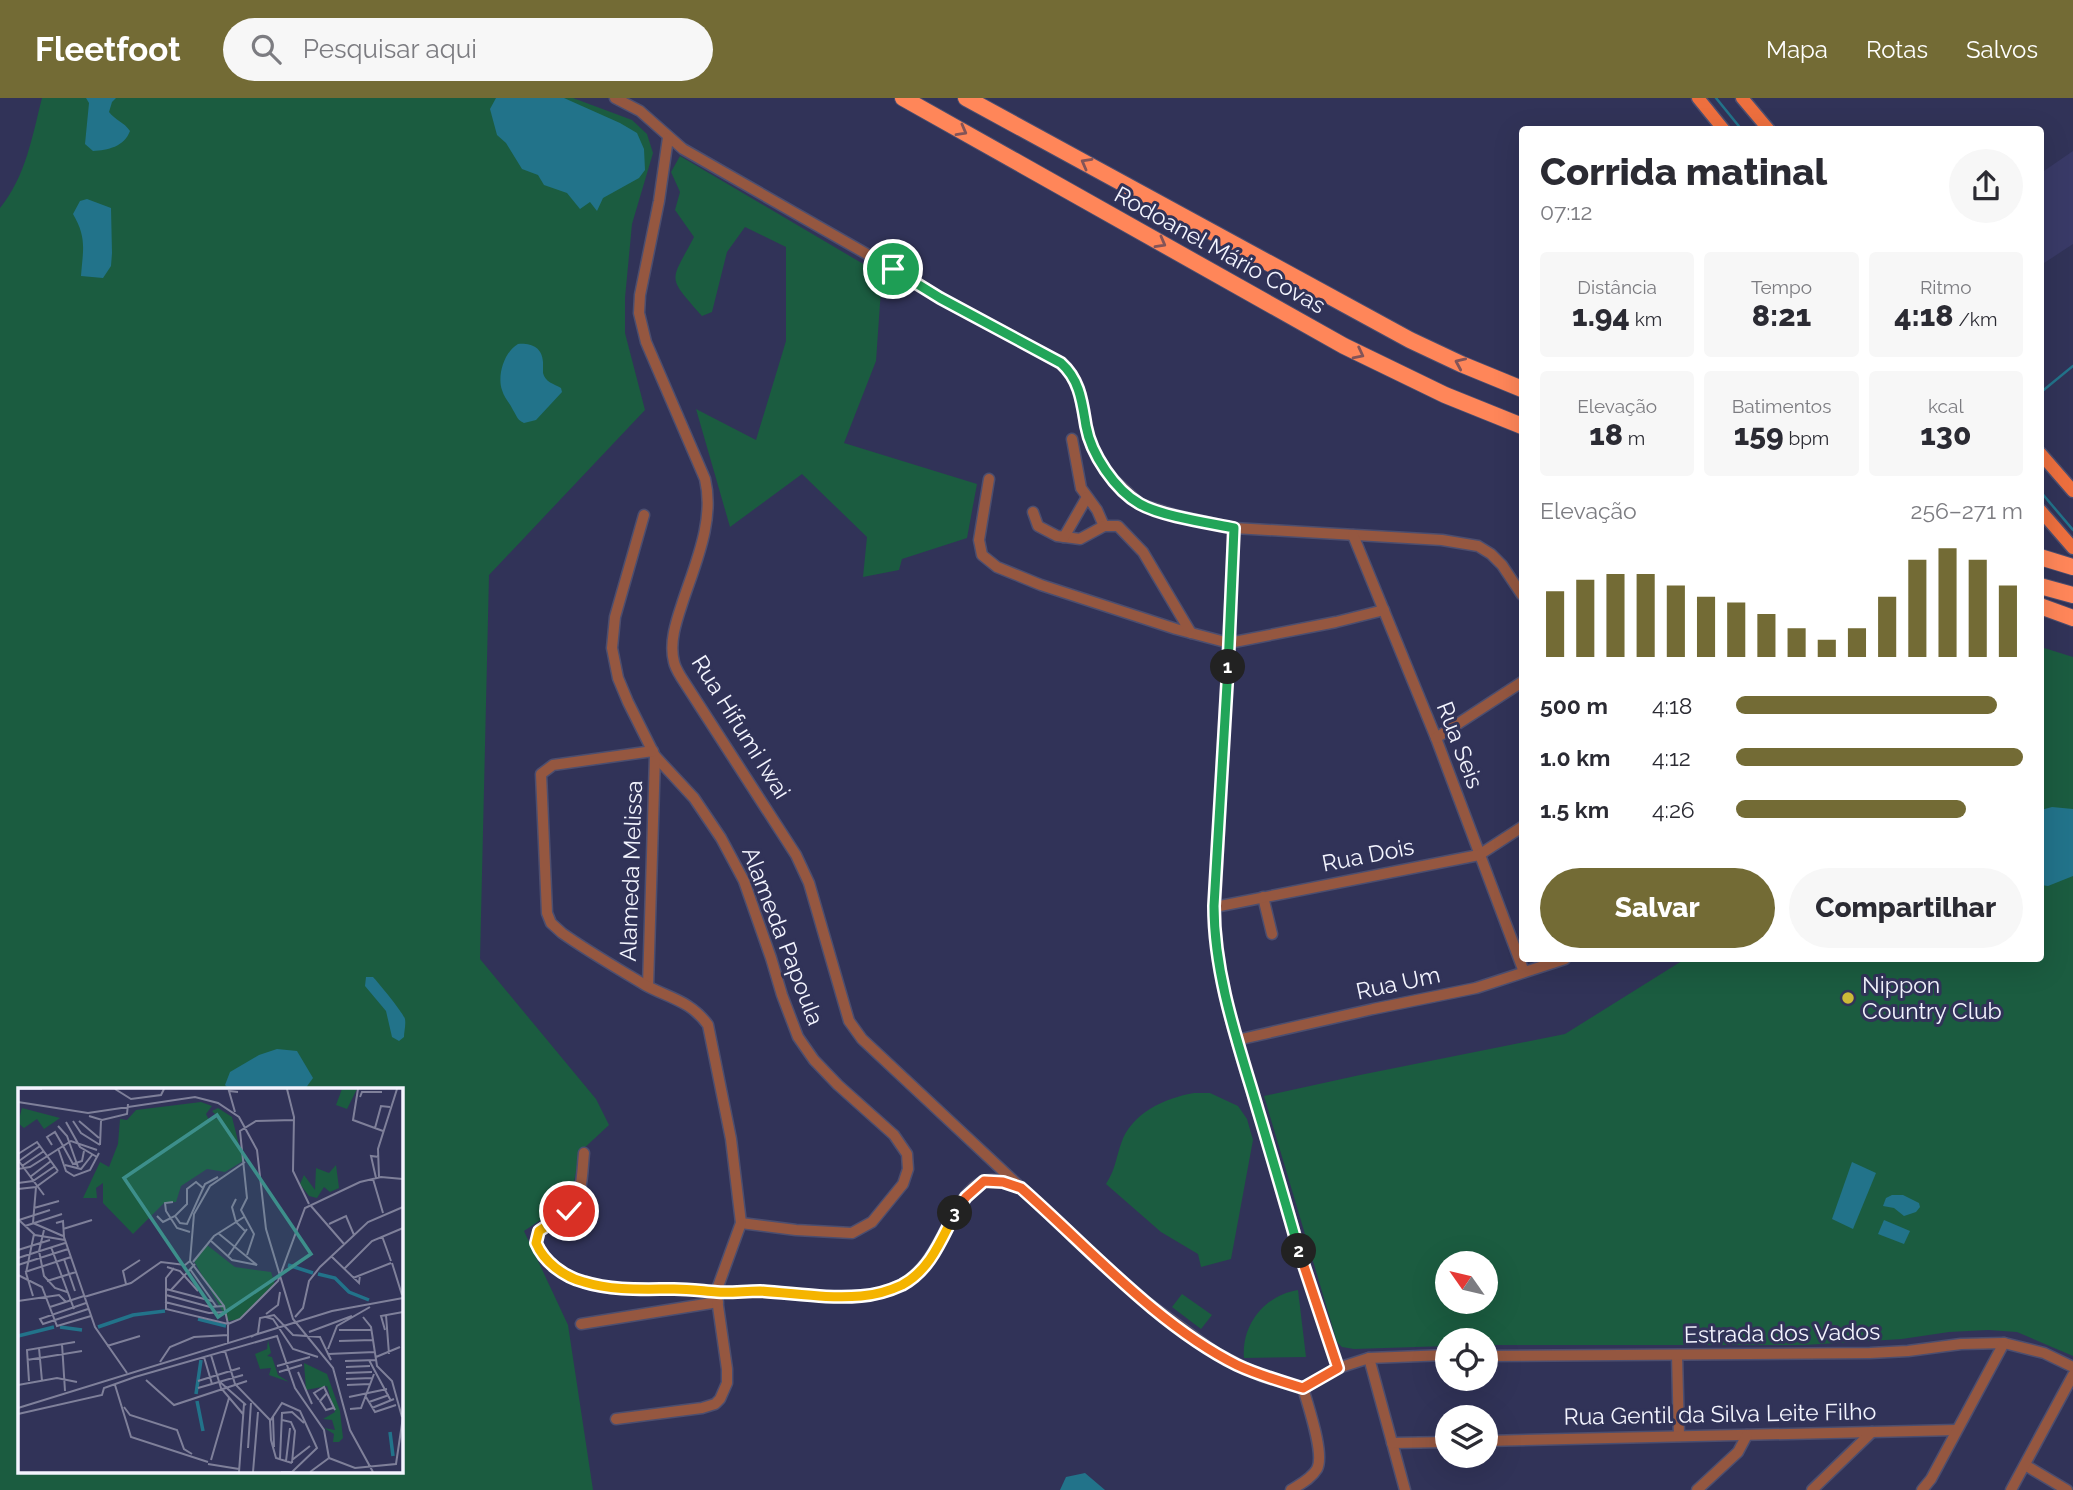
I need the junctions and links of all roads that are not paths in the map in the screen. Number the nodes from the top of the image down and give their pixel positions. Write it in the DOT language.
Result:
graph roads {
  1 [pos="615,98"];
  2 [pos="903,98"];
  3 [pos="967,98"];
  4 [pos="1698,98"];
  5 [pos="1742,98"];
  6 [pos="1721,126"];
  7 [pos="1766,126"];
  8 [pos="668,138"];
  9 [pos="1519,388"];
  10 [pos="1519,425"];
  11 [pos="1072,439"];
  12 [pos="2044,458"];
  13 [pos="989,479"];
  14 [pos="2073,491"];
  15 [pos="1087,497"];
  16 [pos="1033,512"];
  17 [pos="644,515"];
  18 [pos="2044,515"];
  19 [pos="1104,526"];
  20 [pos="1234,528"];
  21 [pos="1353,535"];
  22 [pos="1064,537"];
  23 [pos="2073,548"];
  24 [pos="2044,558"];
  25 [pos="2073,567"];
  26 [pos="2044,587"];
  27 [pos="1519,590"];
  28 [pos="2066,593"];
  29 [pos="2044,607"];
  30 [pos="1384,610"];
  31 [pos="2073,618"];
  32 [pos="1191,633"];
  33 [pos="1229,643"];
  34 [pos="1519,684"];
  35 [pos="1436,738"];
  36 [pos="654,754"];
  37 [pos="1519,829"];
  38 [pos="1479,855"];
  39 [pos="1263,897"];
  40 [pos="1214,906"];
  41 [pos="1272,934"];
  42 [pos="1519,959"];
  43 [pos="1520,962"];
  44 [pos="1556,962"];
  45 [pos="1524,972"];
  46 [pos="648,986"];
  47 [pos="1237,1040"];
  48 [pos="584,1153"];
  49 [pos="1021,1188"];
  50 [pos="741,1223"];
  51 [pos="717,1297"];
  52 [pos="581,1324"];
  53 [pos="2004,1343"];
  54 [pos="1435,1355"];
  55 [pos="1677,1355"];
  56 [pos="1498,1356"];
  57 [pos="1368,1358"];
  58 [pos="2073,1367"];
  59 [pos="1338,1368"];
  60 [pos="2073,1375"];
  61 [pos="1303,1388"];
  62 [pos="616,1419"];
  63 [pos="1955,1430"];
  64 [pos="1872,1432"];
  65 [pos="1748,1434"];
  66 [pos="1679,1436"];
  67 [pos="1498,1441"];
  68 [pos="1435,1442"];
  69 [pos="1392,1443"];
  70 [pos="2025,1465"];
  71 [pos="1291,1490"];
  72 [pos="1405,1490"];
  73 [pos="1697,1490"];
  74 [pos="1812,1490"];
  75 [pos="1922,1490"];
  76 [pos="2011,1490"];
  77 [pos="2067,1490"];
  1 -- 8 [label="street"];
  2 -- 10 [label="highway, Rodoanel Mário Covas, one-way"];
  9 -- 3 [label="highway, Rodoanel Mário Covas, one-way"];
  4 -- 6 [label="main road"];
  5 -- 7 [label="main road"];
  8 -- 20 [label="street"];
  8 -- 49 [label="street, Rua Hifumi Iwai"];
  11 -- 15 [label="street"];
  12 -- 14 [label="main road"];
  13 -- 32 [label="street"];
  15 -- 19 [label="street"];
  15 -- 22 [label="street"];
  16 -- 22 [label="street"];
  17 -- 36 [label="street, Alameda Papoula"];
  18 -- 23 [label="main road"];
  19 -- 22 [label="street"];
  19 -- 32 [label="street"];
  20 -- 21 [label="street"];
  20 -- 33 [label="street"];
  21 -- 27 [label="street"];
  21 -- 30 [label="street, Rua Seis"];
  24 -- 25 [label="highway"];
  26 -- 28 [label="highway"];
  29 -- 31 [label="highway"];
  30 -- 33 [label="street"];
  30 -- 35 [label="street, Rua Seis"];
  32 -- 33 [label="street"];
  33 -- 40 [label="street"];
  34 -- 35 [label="street"];
  35 -- 38 [label="street, Rua Seis"];
  36 -- 46 [label="street, Alameda Melissa"];
  36 -- 46 [label="street"];
  36 -- 50 [label="street, Alameda Papoula"];
  37 -- 38 [label="street, Rua Dois"];
  38 -- 39 [label="street, Rua Dois"];
  38 -- 42 [label="street, Rua Seis"];
  39 -- 40 [label="street, Rua Dois"];
  39 -- 41 [label="street"];
  40 -- 47 [label="street"];
  43 -- 45 [label="street, Rua Seis"];
  44 -- 45 [label="street, Rua Um"];
  45 -- 47 [label="street, Rua Um"];
  46 -- 50 [label="street"];
  47 -- 59 [label="street"];
  48 -- 51 [label="street"];
  49 -- 51 [label="street"];
  49 -- 61 [label="street, Rua Hifumi Iwai"];
  50 -- 51 [label="street"];
  51 -- 52 [label="street"];
  51 -- 62 [label="street"];
  53 -- 55 [label="street, Estrada dos Vados"];
  53 -- 58 [label="street, Estrada dos Vados"];
  53 -- 63 [label="street"];
  54 -- 57 [label="street"];
  55 -- 56 [label="street, Estrada dos Vados"];
  55 -- 66 [label="street"];
  57 -- 59 [label="street"];
  57 -- 69 [label="street"];
  59 -- 61 [label="street"];
  60 -- 70 [label="street"];
  61 -- 71 [label="street"];
  63 -- 64 [label="street, Rua Gentil da Silva Leite Filho"];
  63 -- 75 [label="street"];
  64 -- 65 [label="street, Rua Gentil da Silva Leite Filho"];
  64 -- 74 [label="street"];
  65 -- 66 [label="street, Rua Gentil da Silva Leite Filho"];
  65 -- 73 [label="street"];
  66 -- 67 [label="street, Rua Gentil da Silva Leite Filho"];
  68 -- 69 [label="street"];
  69 -- 72 [label="street"];
  70 -- 76 [label="street"];
  70 -- 77 [label="street"];
}
